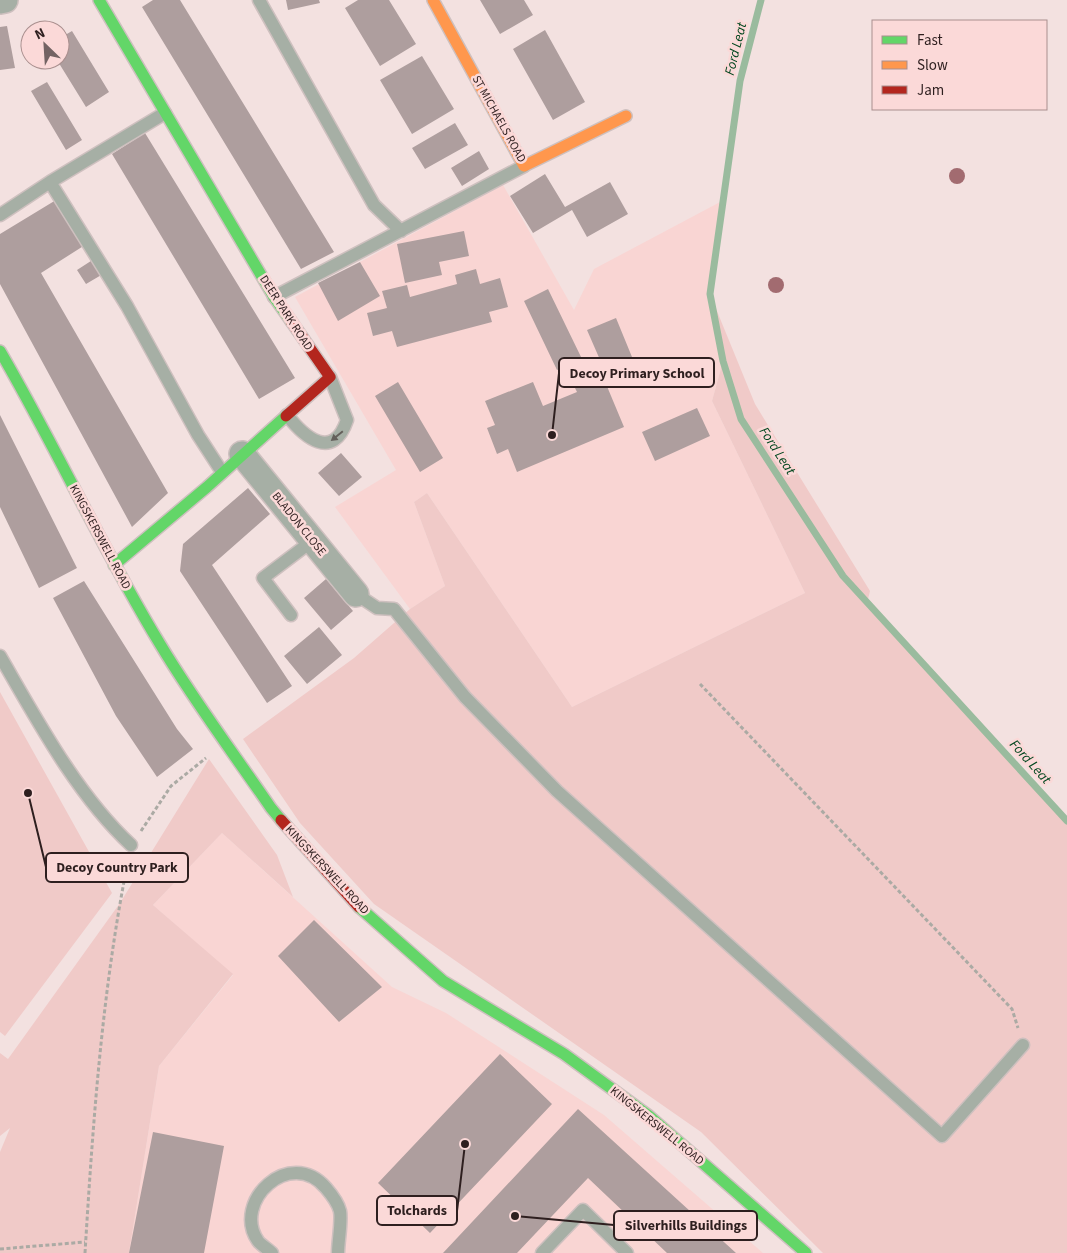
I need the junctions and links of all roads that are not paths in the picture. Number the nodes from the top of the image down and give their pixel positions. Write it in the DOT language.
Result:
graph roads {
  1 [pos="5,0"];
  2 [pos="99,0"];
  3 [pos="259,0"];
  4 [pos="432,0"];
  5 [pos="0,1"];
  6 [pos="165,113"];
  7 [pos="626,116"];
  8 [pos="524,166"];
  9 [pos="50,182"];
  10 [pos="0,214"];
  11 [pos="400,231"];
  12 [pos="274,297"];
  13 [pos="0,351"];
  14 [pos="330,377"];
  15 [pos="287,415"];
  16 [pos="242,454"];
  17 [pos="222,472"];
  18 [pos="312,541"];
  19 [pos="114,566"];
  20 [pos="356,594"];
  21 [pos="291,615"];
  22 [pos="0,656"];
  23 [pos="131,845"];
  24 [pos="1023,1045"];
  25 [pos="798,1250"];
  26 [pos="272,1253"];
  27 [pos="338,1253"];
  28 [pos="542,1253"];
  29 [pos="627,1253"];
  1 -- 5 [label="street"];
  2 -- 6 [label="street, DEER PARK ROAD"];
  3 -- 11 [label="lane"];
  4 -- 8 [label="street, ST MICHAELS ROAD"];
  6 -- 9 [label="lane"];
  6 -- 12 [label="street, DEER PARK ROAD"];
  7 -- 8 [label="street, ST MICHAELS ROAD"];
  8 -- 11 [label="lane"];
  9 -- 10 [label="lane"];
  9 -- 17 [label="lane"];
  11 -- 12 [label="lane"];
  12 -- 14 [label="street, DEER PARK ROAD"];
  13 -- 19 [label="street, KINGSKERSWELL ROAD"];
  14 -- 15 [label="street"];
  14 -- 15 [label="lane, one-way"];
  15 -- 16 [label="street"];
  16 -- 17 [label="street"];
  16 -- 18 [label="street, BLADON CLOSE"];
  17 -- 19 [label="street"];
  18 -- 20 [label="street, BLADON CLOSE"];
  18 -- 21 [label="lane"];
  19 -- 25 [label="street, KINGSKERSWELL ROAD"];
  20 -- 24 [label="lane"];
  22 -- 23 [label="lane"];
  26 -- 27 [label="lane"];
  28 -- 29 [label="lane"];
}
